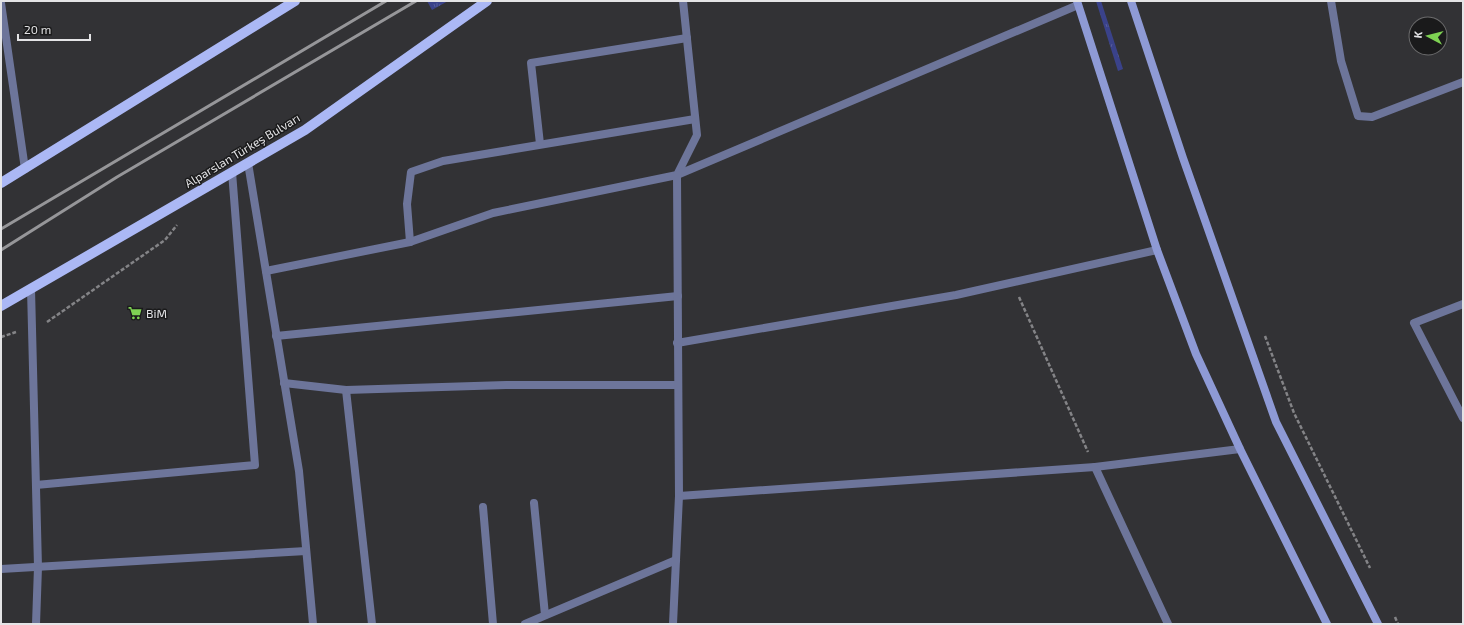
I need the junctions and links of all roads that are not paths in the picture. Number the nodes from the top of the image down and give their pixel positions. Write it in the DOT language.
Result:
graph roads {
  1 [pos="295,1"];
  2 [pos="487,1"];
  3 [pos="683,1"];
  4 [pos="1131,1"];
  5 [pos="1331,1"];
  6 [pos="1078,3"];
  7 [pos="1,4"];
  8 [pos="687,38"];
  9 [pos="1463,82"];
  10 [pos="695,119"];
  11 [pos="540,144"];
  12 [pos="248,163"];
  13 [pos="25,169"];
  14 [pos="232,172"];
  15 [pos="677,176"];
  16 [pos="1,183"];
  17 [pos="410,242"];
  18 [pos="1157,250"];
  19 [pos="266,271"];
  20 [pos="31,289"];
  21 [pos="678,296"];
  22 [pos="1463,304"];
  23 [pos="1,306"];
  24 [pos="276,336"];
  25 [pos="678,343"];
  26 [pos="284,383"];
  27 [pos="678,385"];
  28 [pos="346,390"];
  29 [pos="1463,418"];
  30 [pos="1240,448"];
  31 [pos="1095,467"];
  32 [pos="36,485"];
  33 [pos="679,496"];
  34 [pos="534,503"];
  35 [pos="483,507"];
  36 [pos="306,551"];
  37 [pos="676,560"];
  38 [pos="38,567"];
  39 [pos="1,569"];
  40 [pos="545,615"];
  41 [pos="36,624"];
  42 [pos="313,624"];
  43 [pos="372,624"];
  44 [pos="493,624"];
  45 [pos="527,624"];
  46 [pos="673,624"];
  47 [pos="1168,624"];
  48 [pos="1327,624"];
  49 [pos="1378,624"];
  1 -- 13 [label="main road"];
  2 -- 12 [label="main road, Alparslan Türkeş Bulvarı"];
  3 -- 8 [label="street"];
  4 -- 49 [label="main road"];
  5 -- 9 [label="street"];
  6 -- 15 [label="street"];
  6 -- 18 [label="main road"];
  7 -- 13 [label="street"];
  8 -- 10 [label="street"];
  8 -- 11 [label="street"];
  10 -- 11 [label="street"];
  10 -- 15 [label="street"];
  11 -- 17 [label="street"];
  12 -- 14 [label="main road, Alparslan Türkeş Bulvarı"];
  12 -- 19 [label="street"];
  13 -- 16 [label="main road"];
  14 -- 20 [label="main road, Alparslan Türkeş Bulvarı"];
  14 -- 32 [label="street"];
  15 -- 17 [label="street"];
  15 -- 21 [label="street"];
  17 -- 19 [label="street"];
  18 -- 25 [label="street"];
  18 -- 30 [label="main road"];
  19 -- 24 [label="street"];
  20 -- 23 [label="main road, Alparslan Türkeş Bulvarı"];
  20 -- 32 [label="street"];
  21 -- 24 [label="street"];
  21 -- 25 [label="street"];
  22 -- 29 [label="street"];
  24 -- 26 [label="street"];
  25 -- 27 [label="street"];
  26 -- 28 [label="street"];
  26 -- 36 [label="street"];
  27 -- 28 [label="street"];
  27 -- 33 [label="street"];
  28 -- 43 [label="street"];
  30 -- 31 [label="street"];
  30 -- 48 [label="main road"];
  31 -- 33 [label="street"];
  31 -- 47 [label="street"];
  32 -- 38 [label="street"];
  33 -- 37 [label="street"];
  34 -- 40 [label="street"];
  35 -- 44 [label="street"];
  36 -- 38 [label="street"];
  36 -- 42 [label="street"];
  37 -- 40 [label="street"];
  37 -- 46 [label="street"];
  38 -- 39 [label="street"];
  38 -- 41 [label="street"];
  40 -- 45 [label="street"];
}
